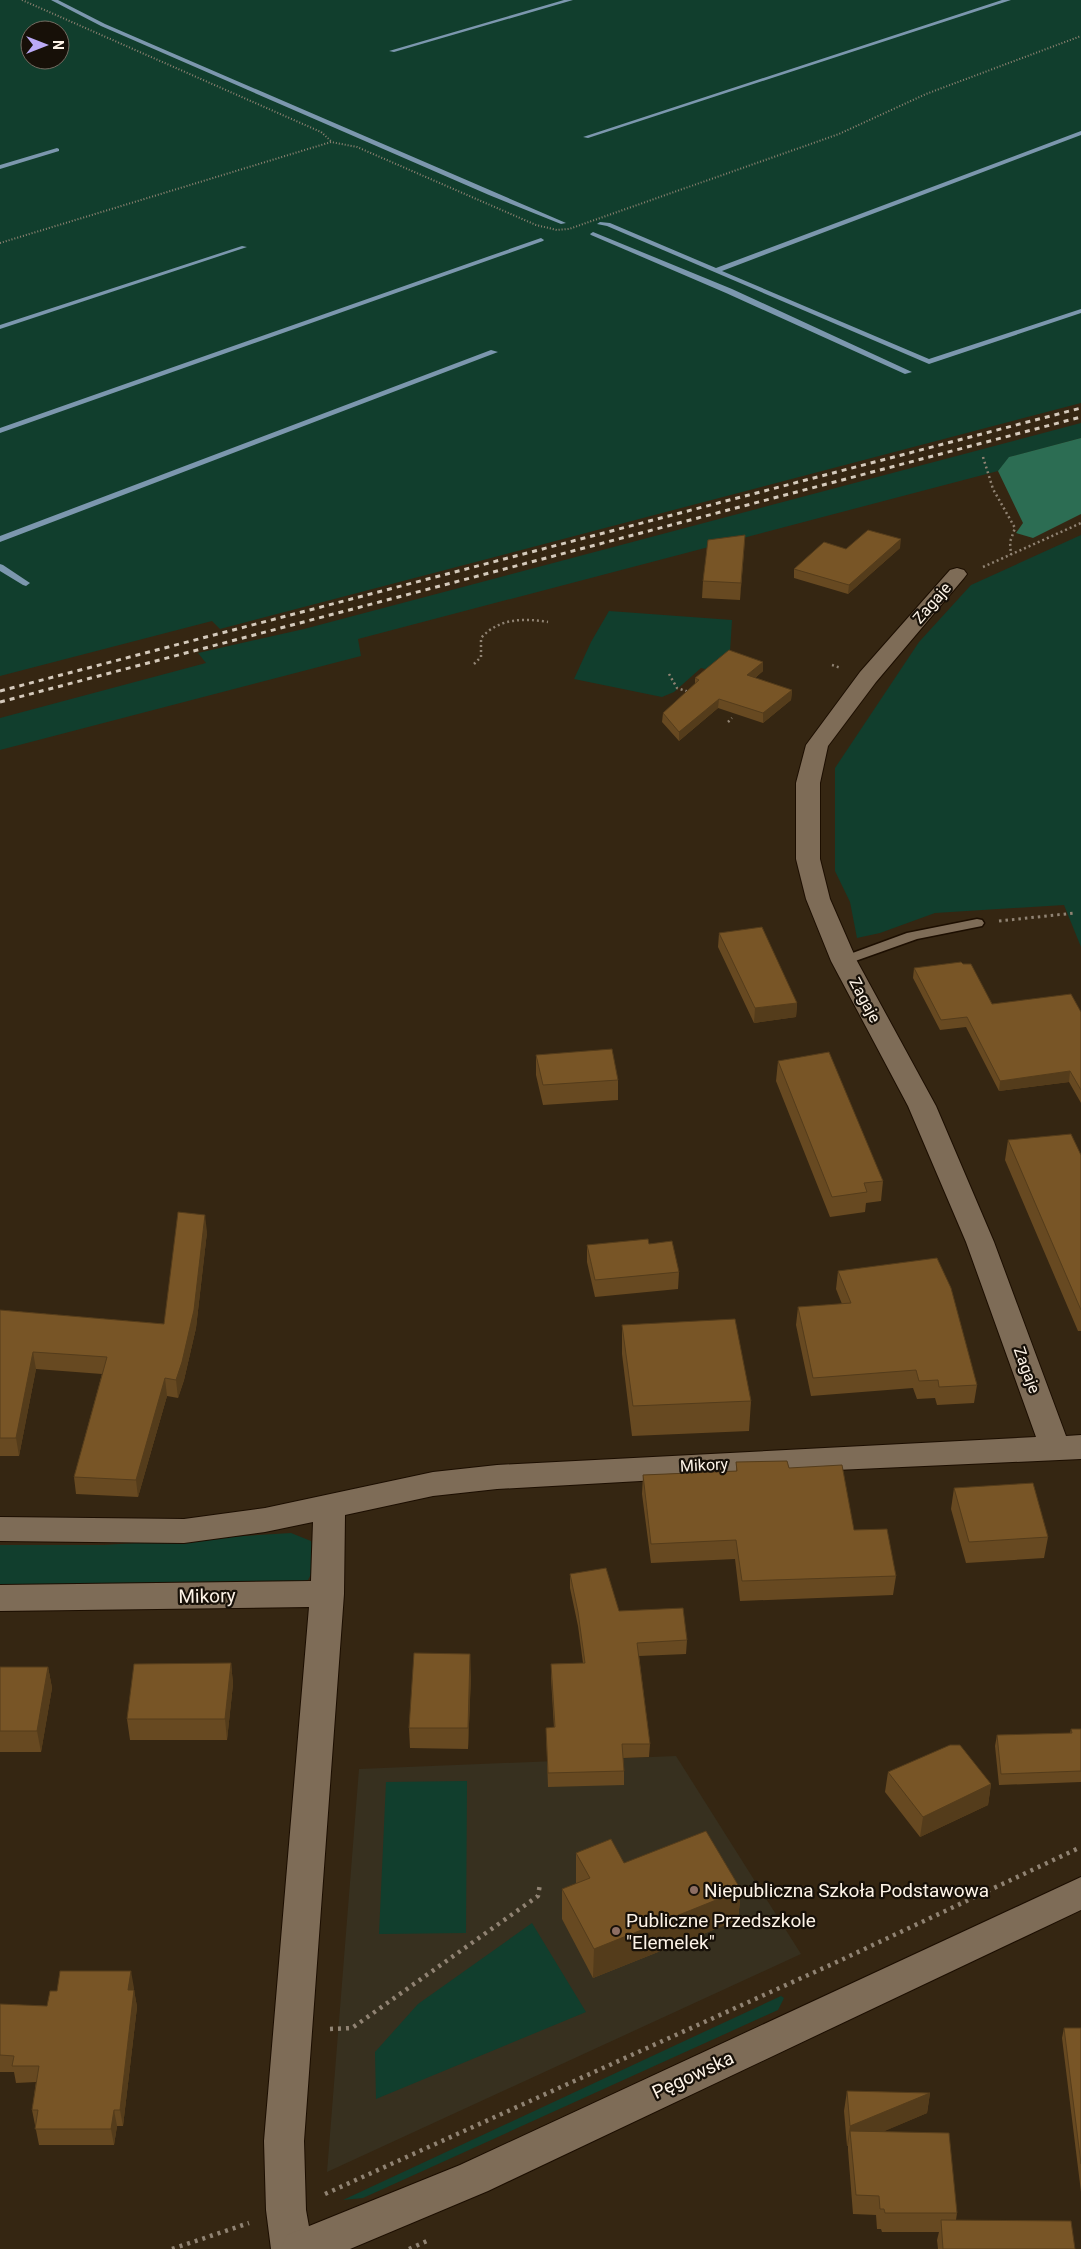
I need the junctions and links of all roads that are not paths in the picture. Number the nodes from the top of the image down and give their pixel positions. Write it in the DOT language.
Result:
graph roads {
  1 [pos="957,574"];
  2 [pos="977,923"];
  3 [pos="844,961"];
  4 [pos="1068,1448"];
  5 [pos="329,1508"];
  6 [pos="0,1529"];
  7 [pos="327,1594"];
  8 [pos="0,1598"];
  9 [pos="1081,1893"];
  10 [pos="292,2249"];
  11 [pos="302,2249"];
  1 -- 3 [label="street, Zagaje"];
  2 -- 3 [label="lane"];
  3 -- 4 [label="street, Zagaje"];
  4 -- 5 [label="street, Mikory"];
  5 -- 6 [label="street, Mikory"];
  5 -- 7 [label="street"];
  7 -- 8 [label="street, Mikory"];
  7 -- 10 [label="street"];
  9 -- 11 [label="street, Pęgowska"];
}
